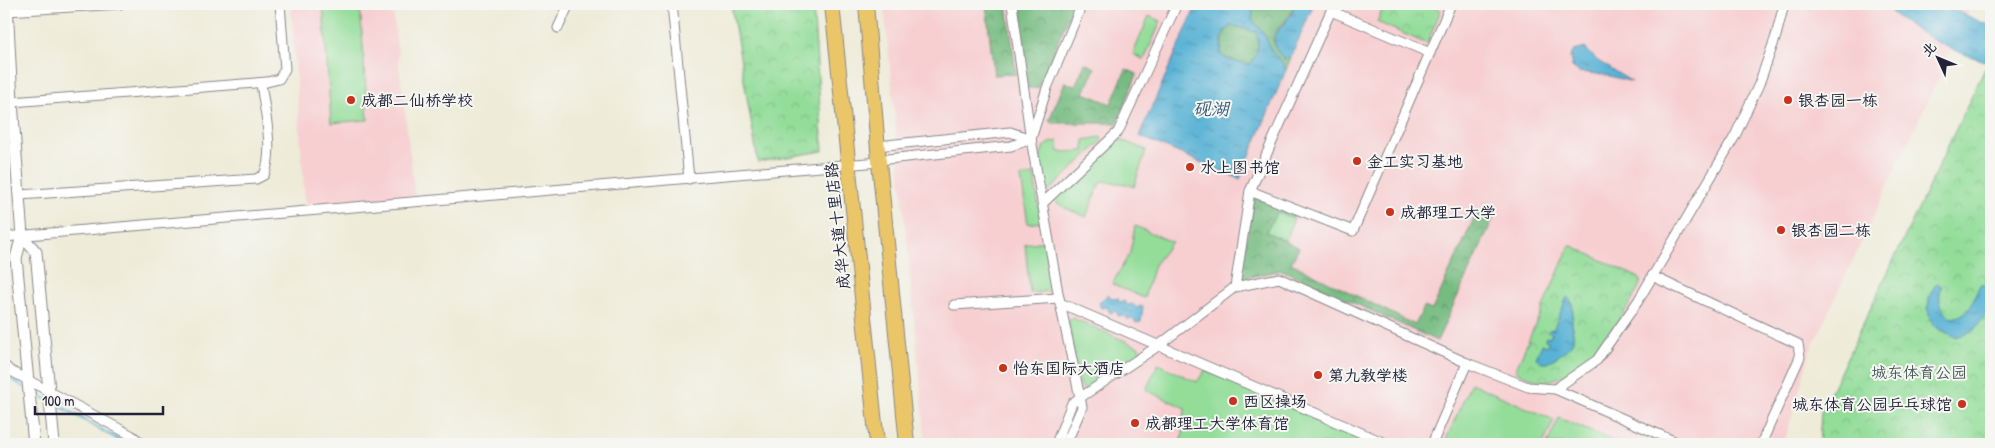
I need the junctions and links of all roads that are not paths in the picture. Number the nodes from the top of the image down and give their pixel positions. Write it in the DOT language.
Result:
graph roads {
  1 [pos="120,4"];
  2 [pos="280,4"];
  3 [pos="569,4"];
  4 [pos="674,4"];
  5 [pos="832,4"];
  6 [pos="866,4"];
  7 [pos="1012,4"];
  8 [pos="1082,4"];
  9 [pos="1177,4"];
  10 [pos="1451,4"];
  11 [pos="1784,4"];
  12 [pos="1332,7"];
  13 [pos="7,8"];
  14 [pos="558,28"];
  15 [pos="1430,53"];
  16 [pos="261,83"];
  17 [pos="12,102"];
  18 [pos="1031,139"];
  19 [pos="878,156"];
  20 [pos="848,165"];
  21 [pos="690,179"];
  22 [pos="1250,191"];
  23 [pos="19,195"];
  24 [pos="1043,203"];
  25 [pos="22,236"];
  26 [pos="4,237"];
  27 [pos="1652,276"];
  28 [pos="1235,287"];
  29 [pos="1059,300"];
  30 [pos="954,305"];
  31 [pos="1158,346"];
  32 [pos="1467,363"];
  33 [pos="4,365"];
  34 [pos="28,386"];
  35 [pos="1555,389"];
  36 [pos="49,398"];
  37 [pos="1080,400"];
  38 [pos="53,442"];
  39 [pos="34,444"];
  40 [pos="39,444"];
  41 [pos="143,444"];
  42 [pos="877,444"];
  43 [pos="907,444"];
  44 [pos="1056,444"];
  45 [pos="1066,444"];
  46 [pos="1387,444"];
  47 [pos="1432,444"];
  48 [pos="1680,444"];
  49 [pos="1761,444"];
  1 -- 13 [label="street"];
  2 -- 16 [label="street"];
  3 -- 14 [label="street"];
  4 -- 21 [label="street"];
  5 -- 20 [label="main road, 成华大道十里店路"];
  6 -- 19 [label="main road"];
  7 -- 18 [label="street"];
  8 -- 18 [label="street"];
  9 -- 24 [label="street"];
  10 -- 15 [label="street"];
  11 -- 27 [label="street"];
  12 -- 15 [label="street"];
  12 -- 22 [label="street"];
  13 -- 17 [label="street"];
  15 -- 22 [label="street"];
  16 -- 17 [label="street"];
  16 -- 23 [label="street"];
  17 -- 23 [label="street"];
  18 -- 19 [label="street"];
  18 -- 19 [label="street"];
  18 -- 24 [label="street"];
  19 -- 20 [label="street"];
  19 -- 43 [label="main road"];
  20 -- 21 [label="street"];
  20 -- 42 [label="main road, 成华大道十里店路"];
  21 -- 25 [label="street"];
  22 -- 28 [label="street"];
  23 -- 25 [label="street"];
  24 -- 29 [label="street"];
  25 -- 26 [label="street"];
  25 -- 34 [label="street"];
  25 -- 36 [label="street"];
  27 -- 35 [label="street"];
  27 -- 49 [label="street"];
  28 -- 31 [label="street"];
  28 -- 32 [label="street"];
  29 -- 30 [label="street"];
  29 -- 31 [label="street"];
  29 -- 37 [label="street"];
  31 -- 37 [label="street"];
  31 -- 46 [label="street"];
  32 -- 35 [label="street"];
  32 -- 47 [label="street"];
  33 -- 34 [label="street"];
  34 -- 36 [label="street"];
  34 -- 39 [label="street"];
  35 -- 48 [label="street"];
  36 -- 38 [label="street"];
  36 -- 41 [label="street"];
  37 -- 44 [label="street"];
  37 -- 45 [label="street"];
  38 -- 40 [label="street"];
}
